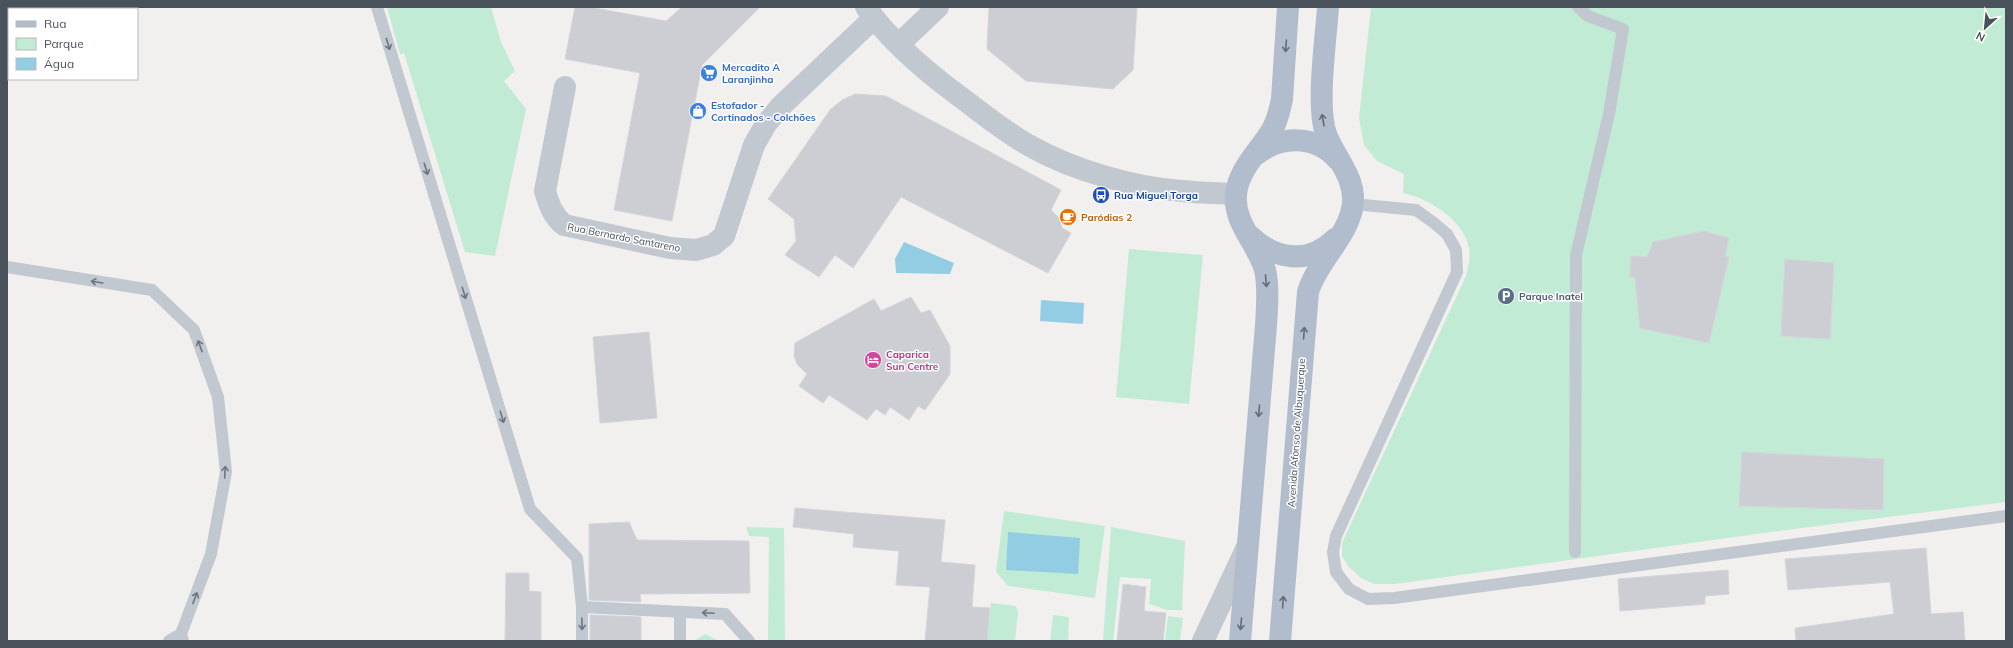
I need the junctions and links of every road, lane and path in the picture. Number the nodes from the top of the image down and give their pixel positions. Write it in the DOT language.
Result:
graph roads {
  1 [pos="377,7"];
  2 [pos="938,7"];
  3 [pos="1288,7"];
  4 [pos="1328,7"];
  5 [pos="1578,7"];
  6 [pos="870,13"];
  7 [pos="899,44"];
  8 [pos="565,87"];
  9 [pos="1252,158"];
  10 [pos="1344,168"];
  11 [pos="1236,194"];
  12 [pos="1353,204"];
  13 [pos="1247,232"];
  14 [pos="1341,234"];
  15 [pos="7,267"];
  16 [pos="2006,516"];
  17 [pos="1247,547"];
  18 [pos="1575,552"];
  19 [pos="582,607"];
  20 [pos="680,612"];
  21 [pos="182,638"];
  22 [pos="169,641"];
  23 [pos="582,641"];
  24 [pos="680,641"];
  25 [pos="749,641"];
  26 [pos="1203,641"];
  27 [pos="1240,641"];
  28 [pos="1280,641"];
  1 -- 19 [label="lane, one-way"];
  2 -- 7 [label="street"];
  3 -- 9 [label="main road, Avenida Afonso de Albuquerque, one-way"];
  10 -- 4 [label="main road, Avenida Afonso de Albuquerque, one-way"];
  5 -- 18 [label="lane"];
  6 -- 7 [label="street"];
  6 -- 8 [label="street, Rua Bernardo Santareno"];
  7 -- 11 [label="street"];
  9 -- 10 [label="main road, Avenida Afonso de Albuquerque"];
  9 -- 11 [label="main road, Avenida Afonso de Albuquerque"];
  10 -- 12 [label="main road, Avenida Afonso de Albuquerque"];
  11 -- 13 [label="main road, Avenida Afonso de Albuquerque"];
  12 -- 14 [label="main road, Avenida Afonso de Albuquerque"];
  12 -- 16 [label="lane"];
  13 -- 14 [label="main road, Avenida Afonso de Albuquerque"];
  13 -- 17 [label="main road, Avenida Afonso de Albuquerque, one-way"];
  28 -- 14 [label="main road, Avenida Afonso de Albuquerque, one-way"];
  21 -- 15 [label="lane, one-way"];
  17 -- 26 [label="street"];
  17 -- 27 [label="main road, Avenida Afonso de Albuquerque, one-way"];
  19 -- 20 [label="lane"];
  19 -- 23 [label="lane, one-way"];
  20 -- 24 [label="lane"];
  25 -- 20 [label="lane, one-way"];
  21 -- 22 [label="lane"];
}
